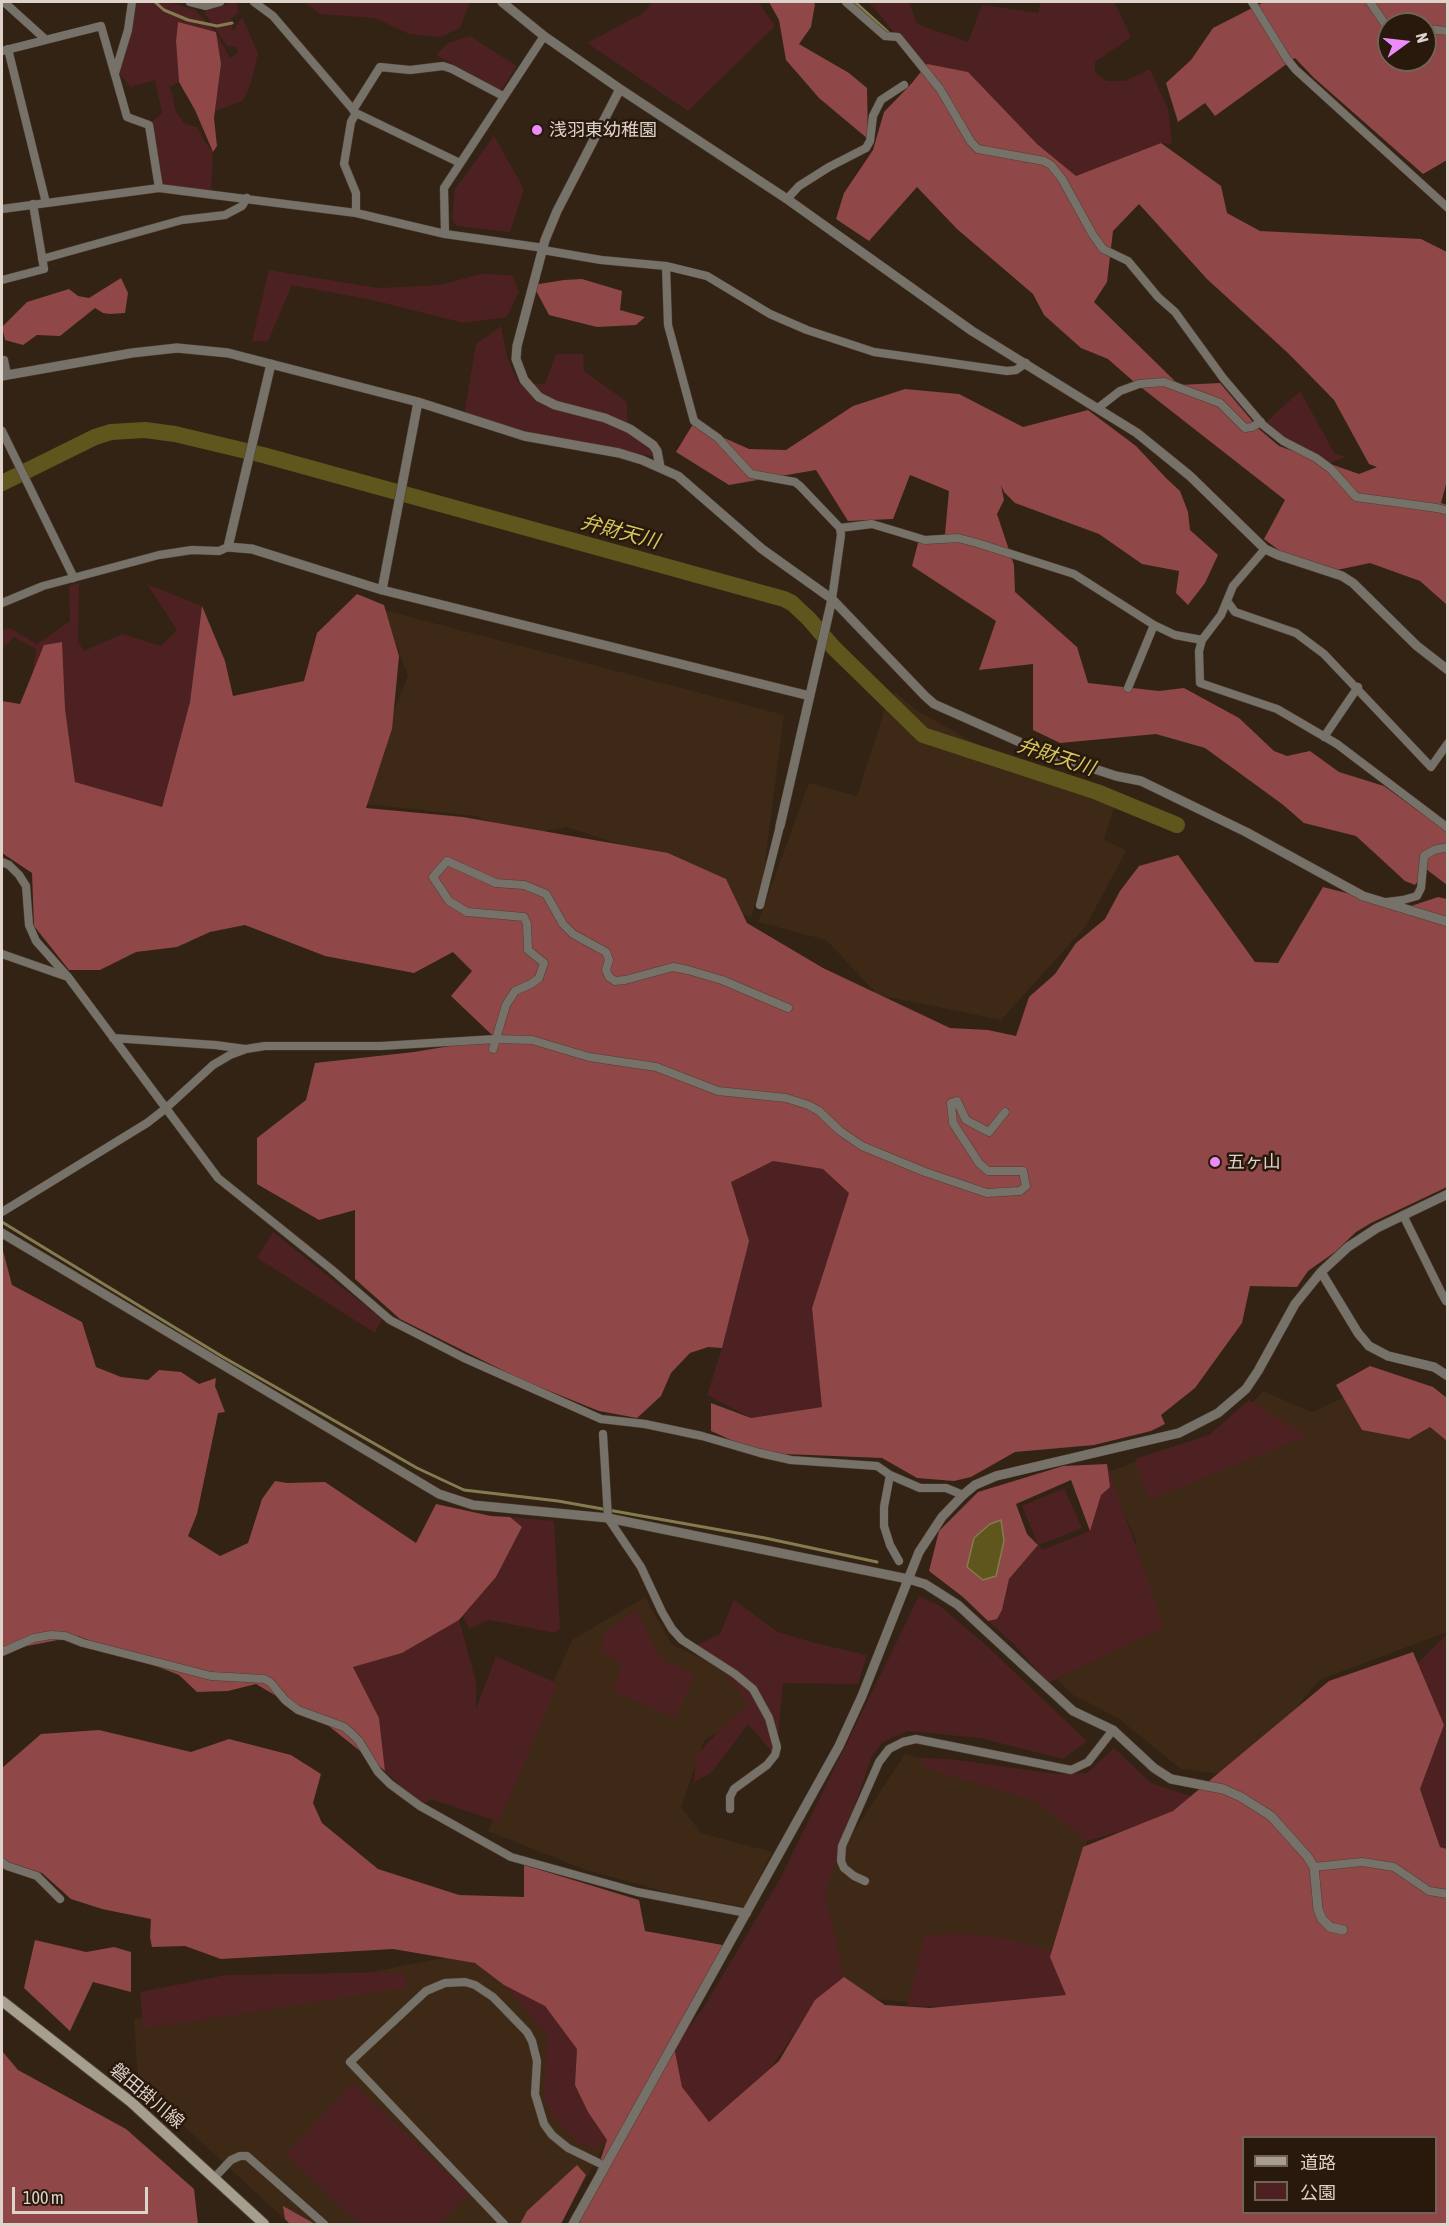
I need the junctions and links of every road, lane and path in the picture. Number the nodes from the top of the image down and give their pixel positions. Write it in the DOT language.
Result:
graph roads {
  1 [pos="4,2"];
  2 [pos="132,2"];
  3 [pos="190,2"];
  4 [pos="220,2"];
  5 [pos="254,2"];
  6 [pos="502,2"];
  7 [pos="846,2"];
  8 [pos="1252,2"];
  9 [pos="544,36"];
  10 [pos="45,39"];
  11 [pos="5,50"];
  12 [pos="115,74"];
  13 [pos="904,86"];
  14 [pos="620,89"];
  15 [pos="503,96"];
  16 [pos="355,112"];
  17 [pos="460,163"];
  18 [pos="159,188"];
  19 [pos="247,198"];
  20 [pos="787,199"];
  21 [pos="46,203"];
  22 [pos="33,204"];
  23 [pos="1448,208"];
  24 [pos="2,209"];
  25 [pos="356,213"];
  26 [pos="445,234"];
  27 [pos="544,249"];
  28 [pos="42,259"];
  29 [pos="666,266"];
  30 [pos="2,280"];
  31 [pos="2,360"];
  32 [pos="1026,363"];
  33 [pos="271,364"];
  34 [pos="4,375"];
  35 [pos="418,402"];
  36 [pos="1098,408"];
  37 [pos="1261,422"];
  38 [pos="2,431"];
  39 [pos="660,467"];
  40 [pos="1448,512"];
  41 [pos="840,528"];
  42 [pos="228,547"];
  43 [pos="1266,549"];
  44 [pos="74,578"];
  45 [pos="382,590"];
  46 [pos="832,599"];
  47 [pos="1227,601"];
  48 [pos="2,603"];
  49 [pos="1154,625"];
  50 [pos="1202,640"];
  51 [pos="1448,670"];
  52 [pos="1358,687"];
  53 [pos="1128,688"];
  54 [pos="810,696"];
  55 [pos="1324,737"];
  56 [pos="1448,743"];
  57 [pos="780,826"];
  58 [pos="1448,828"];
  59 [pos="1448,847"];
  60 [pos="2,862"];
  61 [pos="1384,902"];
  62 [pos="760,905"];
  63 [pos="1448,922"];
  64 [pos="2,954"];
  65 [pos="68,977"];
  66 [pos="788,1008"];
  67 [pos="113,1038"];
  68 [pos="496,1039"];
  69 [pos="246,1049"];
  70 [pos="493,1049"];
  71 [pos="165,1109"];
  72 [pos="1005,1112"];
  73 [pos="1448,1194"];
  74 [pos="2,1212"];
  75 [pos="1403,1215"];
  76 [pos="2,1233"];
  77 [pos="1322,1272"];
  78 [pos="1448,1300"];
  79 [pos="1448,1376"];
  80 [pos="603,1434"];
  81 [pos="890,1475"];
  82 [pos="963,1495"];
  83 [pos="608,1518"];
  84 [pos="899,1561"];
  85 [pos="908,1579"];
  86 [pos="2,1652"];
  87 [pos="1113,1730"];
  88 [pos="730,1809"];
  89 [pos="2,1862"];
  90 [pos="1314,1867"];
  91 [pos="866,1881"];
  92 [pos="1448,1894"];
  93 [pos="60,1899"];
  94 [pos="747,1913"];
  95 [pos="1343,1930"];
  96 [pos="2,2001"];
  97 [pos="605,2166"];
  98 [pos="215,2177"];
  99 [pos="264,2224"];
  100 [pos="324,2224"];
  101 [pos="504,2224"];
  102 [pos="573,2224"];
  1 -- 10 [label="street"];
  2 -- 12 [label="street"];
  3 -- 4 [label="street"];
  5 -- 16 [label="street"];
  6 -- 9 [label="street"];
  7 -- 37 [label="street"];
  8 -- 23 [label="street"];
  9 -- 14 [label="street"];
  9 -- 15 [label="street"];
  10 -- 11 [label="street"];
  10 -- 12 [label="street"];
  11 -- 21 [label="street"];
  12 -- 18 [label="street"];
  13 -- 20 [label="street"];
  14 -- 20 [label="street"];
  14 -- 27 [label="street"];
  15 -- 16 [label="street"];
  15 -- 17 [label="street"];
  16 -- 17 [label="street"];
  16 -- 25 [label="street"];
  17 -- 26 [label="street"];
  18 -- 19 [label="street"];
  18 -- 21 [label="street"];
  19 -- 25 [label="street"];
  19 -- 28 [label="street"];
  20 -- 32 [label="street"];
  21 -- 22 [label="street"];
  22 -- 24 [label="street"];
  22 -- 28 [label="street"];
  25 -- 26 [label="street"];
  26 -- 27 [label="street"];
  27 -- 29 [label="street"];
  27 -- 39 [label="street"];
  28 -- 30 [label="street"];
  29 -- 32 [label="street"];
  29 -- 41 [label="street"];
  31 -- 34 [label="street"];
  32 -- 36 [label="street"];
  33 -- 34 [label="street"];
  33 -- 35 [label="street"];
  33 -- 42 [label="street"];
  35 -- 39 [label="street"];
  35 -- 45 [label="street"];
  36 -- 37 [label="street"];
  36 -- 43 [label="street"];
  37 -- 40 [label="street"];
  38 -- 44 [label="street"];
  39 -- 46 [label="street"];
  41 -- 46 [label="street"];
  41 -- 49 [label="street"];
  42 -- 44 [label="street"];
  42 -- 45 [label="street"];
  43 -- 47 [label="street"];
  43 -- 51 [label="street"];
  44 -- 48 [label="street"];
  45 -- 54 [label="street"];
  46 -- 54 [label="street"];
  46 -- 61 [label="street"];
  47 -- 50 [label="street"];
  47 -- 52 [label="street"];
  49 -- 50 [label="street"];
  49 -- 53 [label="street"];
  50 -- 55 [label="street"];
  52 -- 55 [label="street"];
  52 -- 56 [label="street"];
  54 -- 57 [label="street"];
  55 -- 58 [label="street"];
  57 -- 62 [label="street"];
  59 -- 61 [label="street"];
  60 -- 65 [label="street"];
  61 -- 63 [label="street"];
  64 -- 65 [label="street"];
  65 -- 67 [label="street"];
  66 -- 68 [label="street"];
  67 -- 69 [label="street"];
  67 -- 71 [label="street"];
  68 -- 69 [label="street"];
  68 -- 70 [label="street"];
  68 -- 72 [label="street"];
  69 -- 71 [label="street"];
  71 -- 74 [label="street"];
  71 -- 81 [label="street"];
  73 -- 75 [label="street"];
  75 -- 77 [label="street"];
  75 -- 78 [label="street"];
  76 -- 83 [label="street"];
  77 -- 79 [label="street"];
  77 -- 82 [label="street"];
  80 -- 83 [label="street"];
  81 -- 82 [label="street"];
  81 -- 84 [label="street"];
  82 -- 85 [label="street"];
  83 -- 85 [label="street"];
  83 -- 88 [label="street"];
  85 -- 87 [label="street"];
  85 -- 94 [label="street"];
  86 -- 94 [label="street"];
  87 -- 90 [label="street"];
  87 -- 91 [label="street"];
  89 -- 93 [label="street"];
  90 -- 92 [label="street"];
  90 -- 95 [label="street"];
  94 -- 97 [label="street"];
  96 -- 98 [label="main road, 磐田掛川線"];
  97 -- 101 [label="street"];
  97 -- 102 [label="street"];
  98 -- 99 [label="main road, 磐田掛川線"];
  98 -- 100 [label="street"];
}
